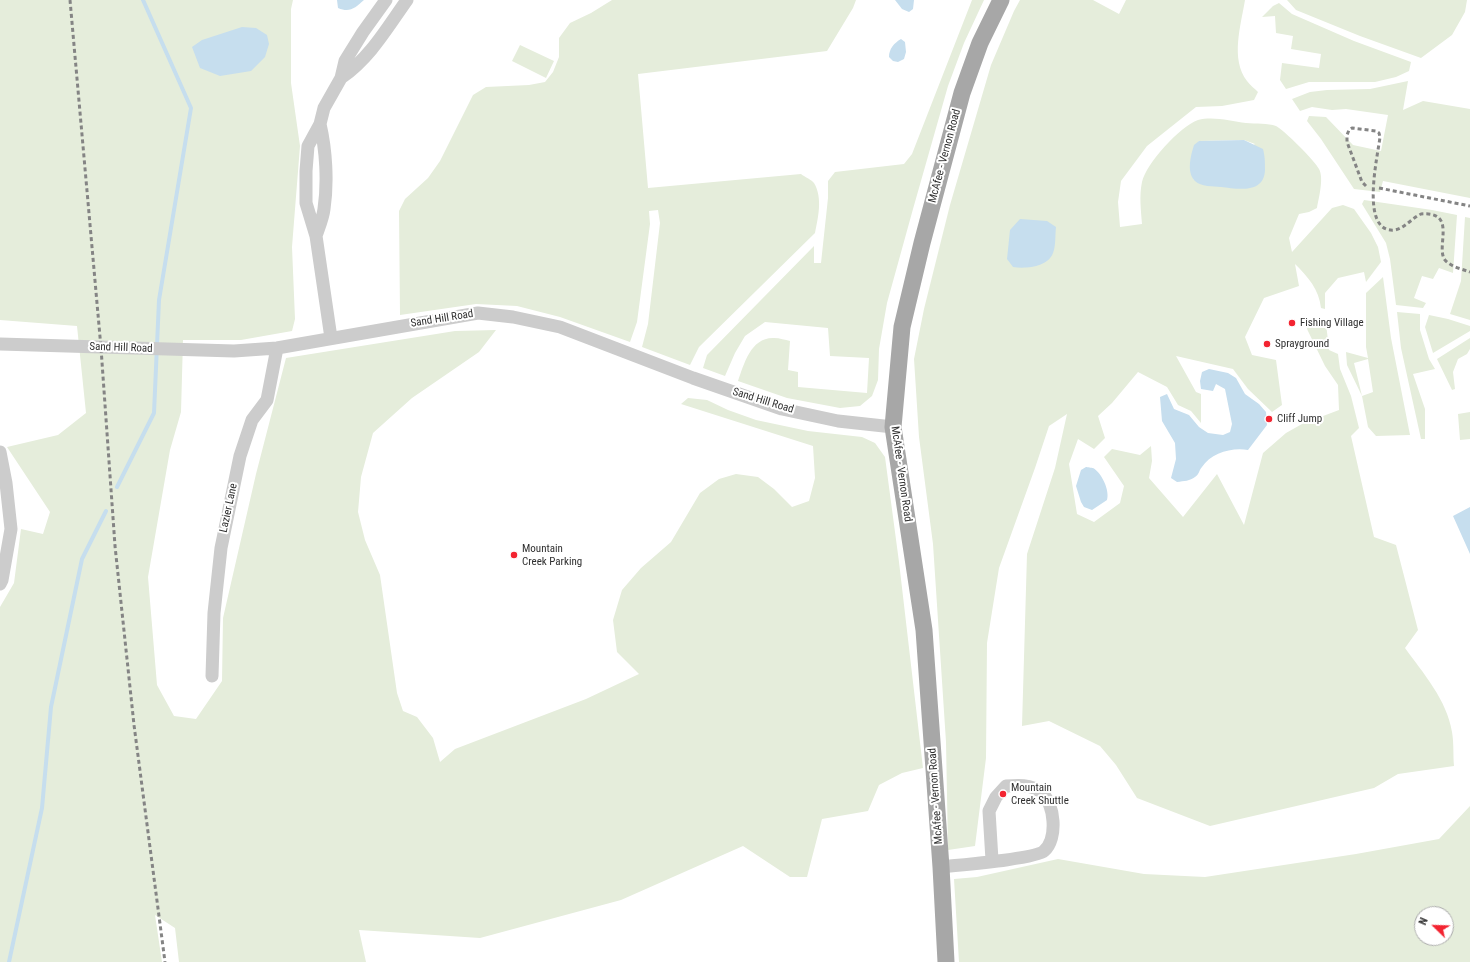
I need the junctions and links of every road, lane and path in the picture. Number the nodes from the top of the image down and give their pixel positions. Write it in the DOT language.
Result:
graph roads {
  1 [pos="386,0"];
  2 [pos="407,0"];
  3 [pos="1001,0"];
  4 [pos="341,78"];
  5 [pos="320,124"];
  6 [pos="316,236"];
  7 [pos="331,338"];
  8 [pos="0,344"];
  9 [pos="277,348"];
  10 [pos="893,427"];
  11 [pos="0,452"];
  12 [pos="0,584"];
  13 [pos="212,676"];
  14 [pos="992,860"];
  15 [pos="941,867"];
  16 [pos="946,962"];
  1 -- 4 [label="street"];
  2 -- 4 [label="street"];
  3 -- 10 [label="main road, McAfee - Vernon Road"];
  4 -- 5 [label="street"];
  5 -- 6 [label="street"];
  5 -- 6 [label="street"];
  6 -- 7 [label="street"];
  7 -- 9 [label="street, Sand Hill Road"];
  7 -- 10 [label="street, Sand Hill Road"];
  8 -- 9 [label="street, Sand Hill Road"];
  9 -- 13 [label="street, Lazier Lane"];
  10 -- 15 [label="main road, McAfee - Vernon Road"];
  11 -- 12 [label="street"];
  14 -- 14 [label="street"];
  14 -- 15 [label="street"];
  15 -- 16 [label="main road, McAfee - Vernon Road"];
}
